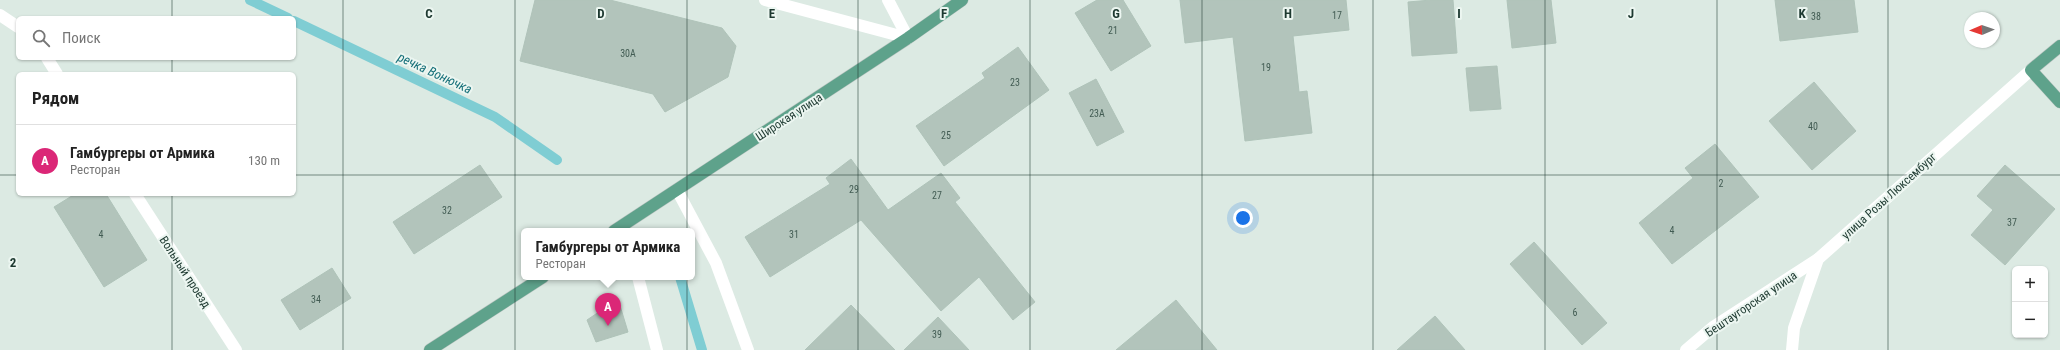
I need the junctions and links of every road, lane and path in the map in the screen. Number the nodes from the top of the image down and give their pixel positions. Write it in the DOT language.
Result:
graph roads {
  1 [pos="766,0"];
  2 [pos="888,0"];
  3 [pos="962,0"];
  4 [pos="0,15"];
  5 [pos="16,26"];
  6 [pos="908,38"];
  7 [pos="2060,46"];
  8 [pos="48,60"];
  9 [pos="2032,70"];
  10 [pos="56,72"];
  11 [pos="2060,102"];
  12 [pos="677,190"];
  13 [pos="136,196"];
  14 [pos="626,228"];
  15 [pos="1818,259"];
  16 [pos="538,280"];
  17 [pos="639,280"];
  18 [pos="236,350"];
  19 [pos="430,350"];
  20 [pos="657,350"];
  21 [pos="748,350"];
  22 [pos="1686,350"];
  23 [pos="1792,350"];
  1 -- 6 [label="street"];
  2 -- 6 [label="street"];
  3 -- 6 [label="main road, Широкая улица"];
  4 -- 5 [label="street"];
  6 -- 12 [label="main road, Широкая улица"];
  7 -- 9 [label="main road"];
  8 -- 10 [label="street"];
  9 -- 11 [label="main road"];
  9 -- 15 [label="street, улица Розы Люксембург"];
  12 -- 14 [label="main road, Широкая улица"];
  12 -- 21 [label="street"];
  13 -- 18 [label="street, Вольный проезд"];
  15 -- 22 [label="street, Бештаугорская улица"];
  15 -- 23 [label="street, улица Розы Люксембург"];
  16 -- 19 [label="main road"];
  17 -- 20 [label="street"];
}
